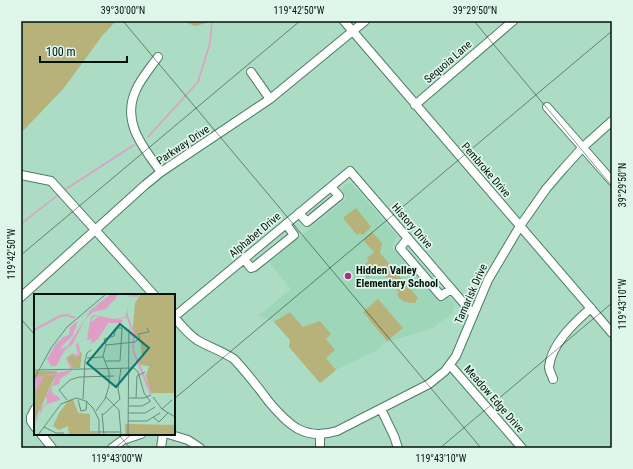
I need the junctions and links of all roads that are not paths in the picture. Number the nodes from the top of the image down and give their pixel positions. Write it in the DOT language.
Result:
graph roads {
  1 [pos="344,21"];
  2 [pos="365,21"];
  3 [pos="513,21"];
  4 [pos="353,31"];
  5 [pos="158,57"];
  6 [pos="251,72"];
  7 [pos="270,99"];
  8 [pos="416,105"];
  9 [pos="547,107"];
  10 [pos="612,121"];
  11 [pos="583,147"];
  12 [pos="350,171"];
  13 [pos="161,172"];
  14 [pos="21,175"];
  15 [pos="612,181"];
  16 [pos="331,187"];
  17 [pos="299,213"];
  18 [pos="286,224"];
  19 [pos="520,226"];
  20 [pos="95,230"];
  21 [pos="408,238"];
  22 [pos="244,259"];
  23 [pos="451,289"];
  24 [pos="153,294"];
  25 [pos="21,296"];
  26 [pos="591,308"];
  27 [pos="473,314"];
  28 [pos="175,316"];
  29 [pos="175,318"];
  30 [pos="612,333"];
  31 [pos="450,365"];
  32 [pos="553,379"];
  33 [pos="381,409"];
  34 [pos="34,410"];
  35 [pos="34,426"];
  36 [pos="320,434"];
  37 [pos="41,435"];
  38 [pos="139,435"];
  39 [pos="163,435"];
  40 [pos="171,435"];
  41 [pos="52,448"];
  42 [pos="112,448"];
  43 [pos="162,448"];
  44 [pos="200,448"];
  45 [pos="320,448"];
  46 [pos="398,448"];
  47 [pos="522,448"];
  1 -- 4 [label="street, Pembroke Drive"];
  2 -- 4 [label="street, Parkway Drive"];
  3 -- 8 [label="street, Sequoia Lane"];
  4 -- 7 [label="street, Parkway Drive"];
  4 -- 8 [label="street, Pembroke Drive"];
  5 -- 13 [label="street"];
  6 -- 7 [label="street"];
  7 -- 13 [label="street, Parkway Drive"];
  8 -- 19 [label="street, Pembroke Drive"];
  9 -- 11 [label="street"];
  10 -- 11 [label="street, Tamarisk Drive"];
  11 -- 15 [label="street"];
  11 -- 19 [label="street, Tamarisk Drive"];
  12 -- 16 [label="street, Alphabet Drive"];
  12 -- 21 [label="street, History Drive"];
  13 -- 20 [label="street, Parkway Drive"];
  14 -- 20 [label="street"];
  16 -- 17 [label="street, Alphabet Drive"];
  16 -- 17 [label="street"];
  17 -- 18 [label="street, Alphabet Drive"];
  18 -- 22 [label="street, Alphabet Drive"];
  18 -- 22 [label="street"];
  19 -- 26 [label="street, Pembroke Drive"];
  19 -- 27 [label="street, Tamarisk Drive"];
  20 -- 24 [label="street"];
  20 -- 25 [label="street, Parkway Drive"];
  21 -- 23 [label="street, History Drive"];
  21 -- 23 [label="street"];
  22 -- 28 [label="street, Alphabet Drive"];
  23 -- 27 [label="street, History Drive"];
  26 -- 30 [label="street, Pembroke Drive"];
  26 -- 32 [label="street"];
  27 -- 31 [label="street, Tamarisk Drive"];
  29 -- 36 [label="street"];
  31 -- 33 [label="street, Tamarisk Drive"];
  31 -- 47 [label="street, Meadow Edge Drive"];
  33 -- 36 [label="street, Tamarisk Drive"];
  33 -- 46 [label="street"];
  34 -- 35 [label="street"];
  36 -- 45 [label="street"];
  37 -- 41 [label="street"];
  38 -- 42 [label="street"];
  39 -- 43 [label="street"];
  40 -- 44 [label="street"];
}
